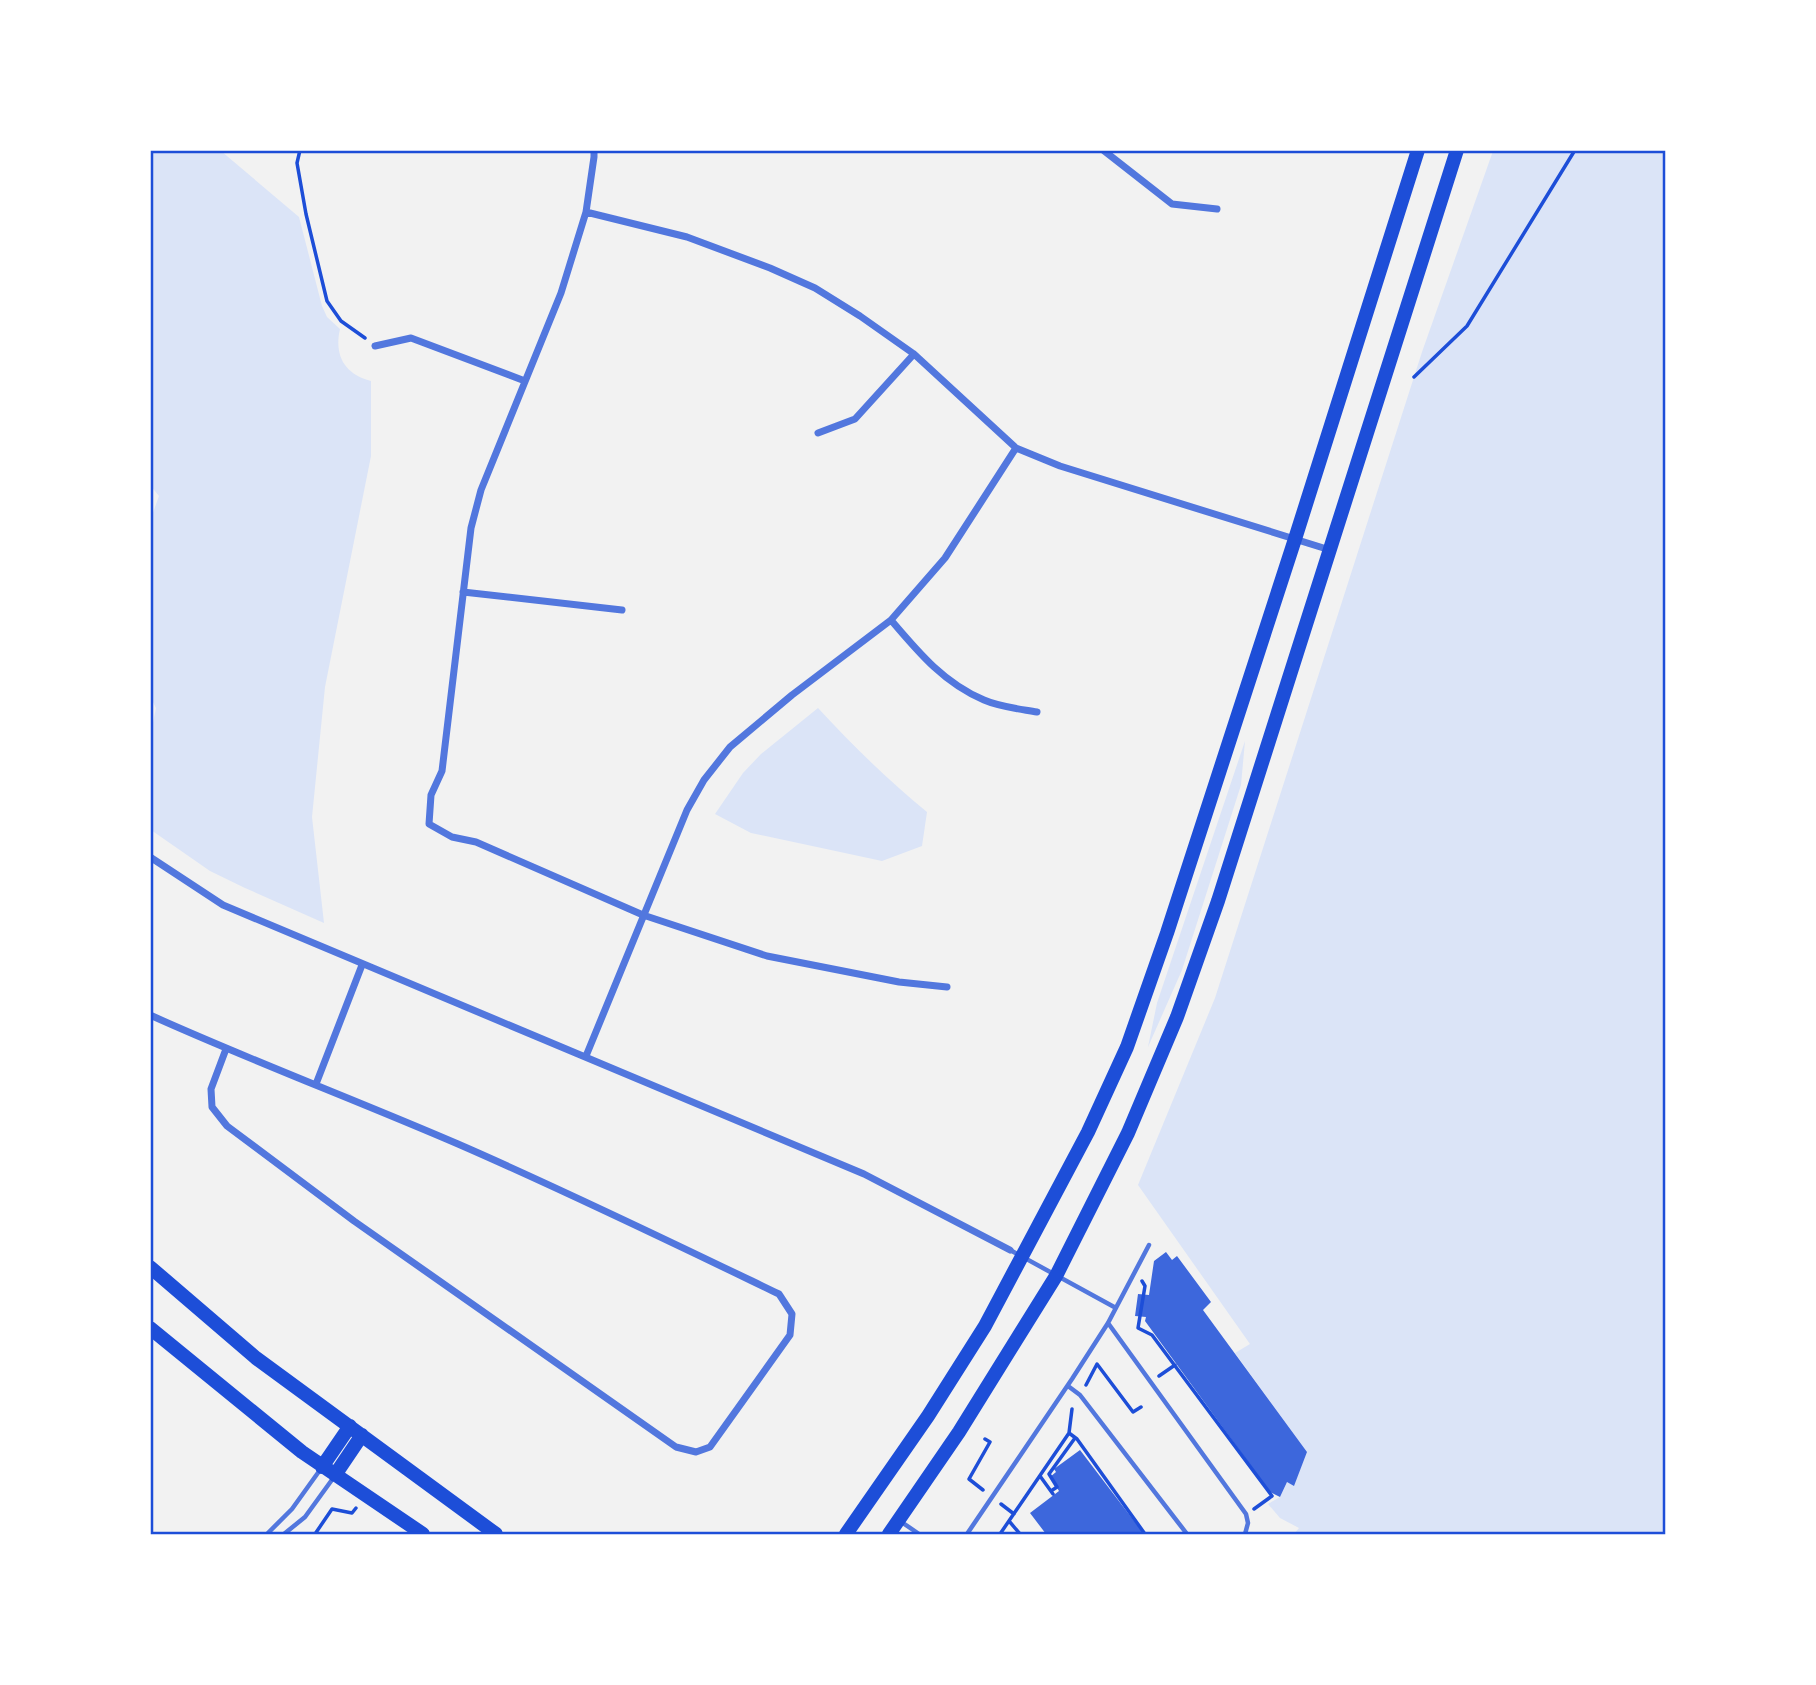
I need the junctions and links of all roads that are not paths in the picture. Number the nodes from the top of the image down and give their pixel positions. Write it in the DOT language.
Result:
graph roads {
  1 [pos="594,150"];
  2 [pos="1103,150"];
  3 [pos="1418,150"];
  4 [pos="1457,150"];
  5 [pos="1217,209"];
  6 [pos="586,212"];
  7 [pos="375,346"];
  8 [pos="914,354"];
  9 [pos="525,382"];
  10 [pos="818,433"];
  11 [pos="1016,448"];
  12 [pos="1295,539"];
  13 [pos="1331,550"];
  14 [pos="463,592"];
  15 [pos="622,610"];
  16 [pos="891,620"];
  17 [pos="1037,712"];
  18 [pos="150,857"];
  19 [pos="643,915"];
  20 [pos="362,965"];
  21 [pos="947,988"];
  22 [pos="150,1015"];
  23 [pos="226,1049"];
  24 [pos="586,1056"];
  25 [pos="316,1084"];
  26 [pos="1149,1245"];
  27 [pos="1016,1254"];
  28 [pos="150,1267"];
  29 [pos="1056,1276"];
  30 [pos="1116,1308"];
  31 [pos="1108,1323"];
  32 [pos="150,1328"];
  33 [pos="1068,1386"];
  34 [pos="356,1430"];
  35 [pos="329,1471"];
  36 [pos="899,1520"];
  37 [pos="267,1535"];
  38 [pos="284,1535"];
  39 [pos="423,1535"];
  40 [pos="496,1535"];
  41 [pos="846,1535"];
  42 [pos="889,1535"];
  43 [pos="919,1535"];
  44 [pos="967,1535"];
  45 [pos="1187,1535"];
  46 [pos="1245,1535"];
  1 -- 6 [label="street"];
  2 -- 5 [label="street"];
  3 -- 12 [label="main road"];
  4 -- 13 [label="main road"];
  6 -- 8 [label="street"];
  6 -- 9 [label="street"];
  7 -- 9 [label="street"];
  8 -- 10 [label="street"];
  8 -- 11 [label="street"];
  9 -- 14 [label="street"];
  11 -- 12 [label="street"];
  11 -- 16 [label="street"];
  12 -- 13 [label="street"];
  12 -- 27 [label="main road"];
  13 -- 29 [label="main road"];
  14 -- 15 [label="street"];
  14 -- 19 [label="street"];
  16 -- 17 [label="street"];
  16 -- 19 [label="street"];
  18 -- 20 [label="street"];
  19 -- 21 [label="street"];
  19 -- 24 [label="street"];
  20 -- 24 [label="street"];
  20 -- 25 [label="street"];
  22 -- 23 [label="street"];
  23 -- 25 [label="street"];
  23 -- 25 [label="street"];
  24 -- 27 [label="street"];
  26 -- 30 [label="lane"];
  27 -- 29 [label="lane"];
  27 -- 41 [label="main road"];
  28 -- 34 [label="main road"];
  29 -- 30 [label="lane"];
  29 -- 36 [label="main road"];
  30 -- 31 [label="lane"];
  31 -- 33 [label="lane"];
  31 -- 46 [label="lane"];
  32 -- 35 [label="main road"];
  33 -- 44 [label="lane"];
  33 -- 45 [label="lane"];
  34 -- 35 [label="main road"];
  34 -- 40 [label="main road"];
  35 -- 37 [label="lane"];
  35 -- 38 [label="lane"];
  35 -- 39 [label="main road"];
  36 -- 42 [label="main road"];
  36 -- 43 [label="lane"];
}
